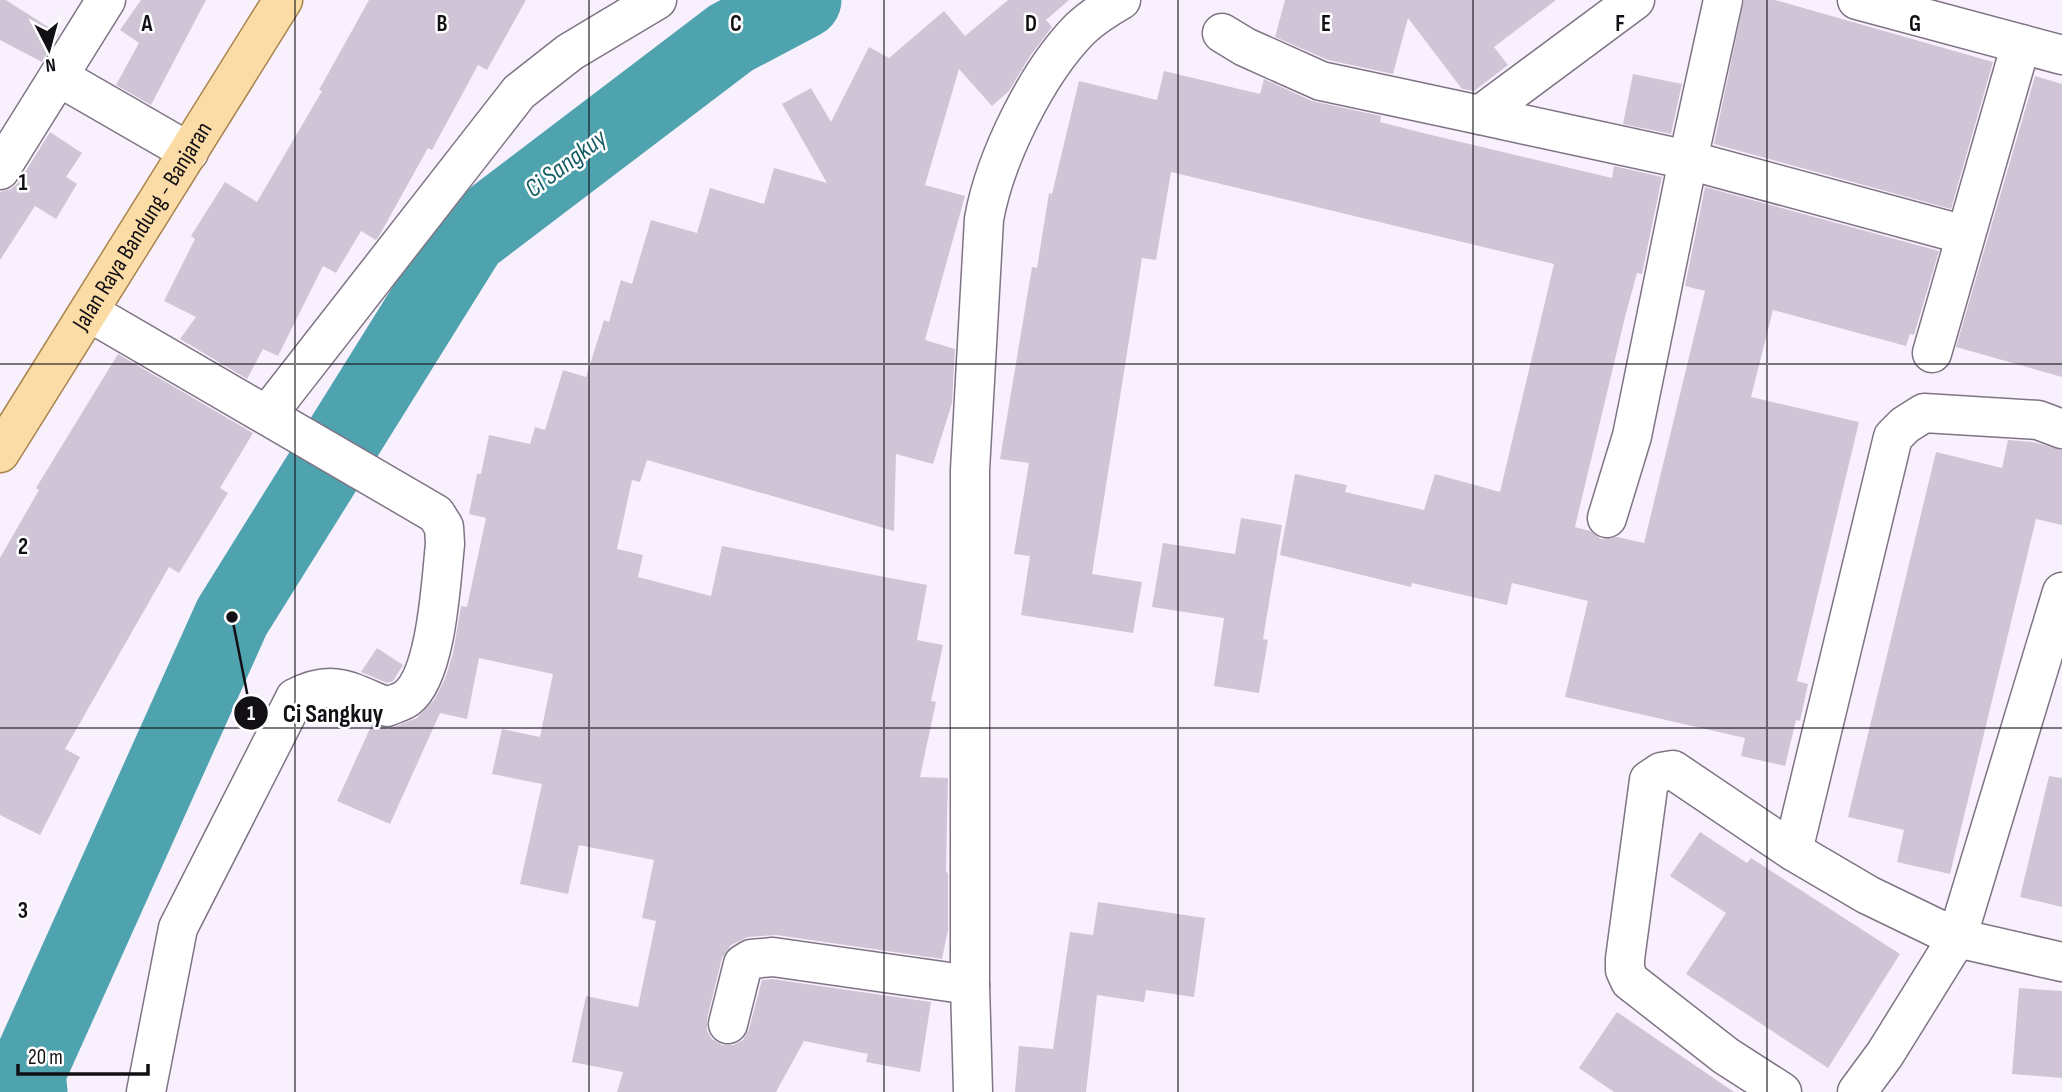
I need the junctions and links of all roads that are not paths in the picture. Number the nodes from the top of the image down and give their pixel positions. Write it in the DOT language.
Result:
graph roads {
  1 [pos="106,0"];
  2 [pos="283,0"];
  3 [pos="657,0"];
  4 [pos="1121,0"];
  5 [pos="1635,0"];
  6 [pos="1723,0"];
  7 [pos="1857,0"];
  8 [pos="1222,33"];
  9 [pos="2021,44"];
  10 [pos="2062,55"];
  11 [pos="59,77"];
  12 [pos="1480,116"];
  13 [pos="189,152"];
  14 [pos="1688,160"];
  15 [pos="0,170"];
  16 [pos="1965,235"];
  17 [pos="89,312"];
  18 [pos="1932,353"];
  19 [pos="270,416"];
  20 [pos="2062,429"];
  21 [pos="0,453"];
  22 [pos="1607,518"];
  23 [pos="2062,592"];
  24 [pos="1793,851"];
  25 [pos="1957,938"];
  26 [pos="2062,962"];
  27 [pos="970,985"];
  28 [pos="728,1024"];
  29 [pos="146,1092"];
  30 [pos="973,1092"];
  31 [pos="1782,1092"];
  32 [pos="1857,1092"];
  1 -- 11 [label="street"];
  2 -- 13 [label="main road, Jalan Raya Bandung - Banjaran"];
  3 -- 19 [label="street"];
  4 -- 27 [label="street"];
  5 -- 12 [label="street"];
  6 -- 14 [label="street"];
  7 -- 9 [label="street"];
  8 -- 12 [label="street"];
  9 -- 10 [label="street"];
  9 -- 16 [label="street"];
  11 -- 13 [label="street"];
  11 -- 15 [label="street"];
  12 -- 14 [label="street"];
  13 -- 17 [label="main road, Jalan Raya Bandung - Banjaran"];
  14 -- 16 [label="street"];
  14 -- 22 [label="street"];
  16 -- 18 [label="street"];
  17 -- 19 [label="street"];
  17 -- 21 [label="main road, Jalan Raya Bandung - Banjaran"];
  19 -- 29 [label="street"];
  20 -- 24 [label="street"];
  23 -- 25 [label="street"];
  24 -- 25 [label="street"];
  24 -- 31 [label="street"];
  25 -- 26 [label="street"];
  25 -- 32 [label="street"];
  27 -- 28 [label="street"];
  27 -- 30 [label="street"];
}
